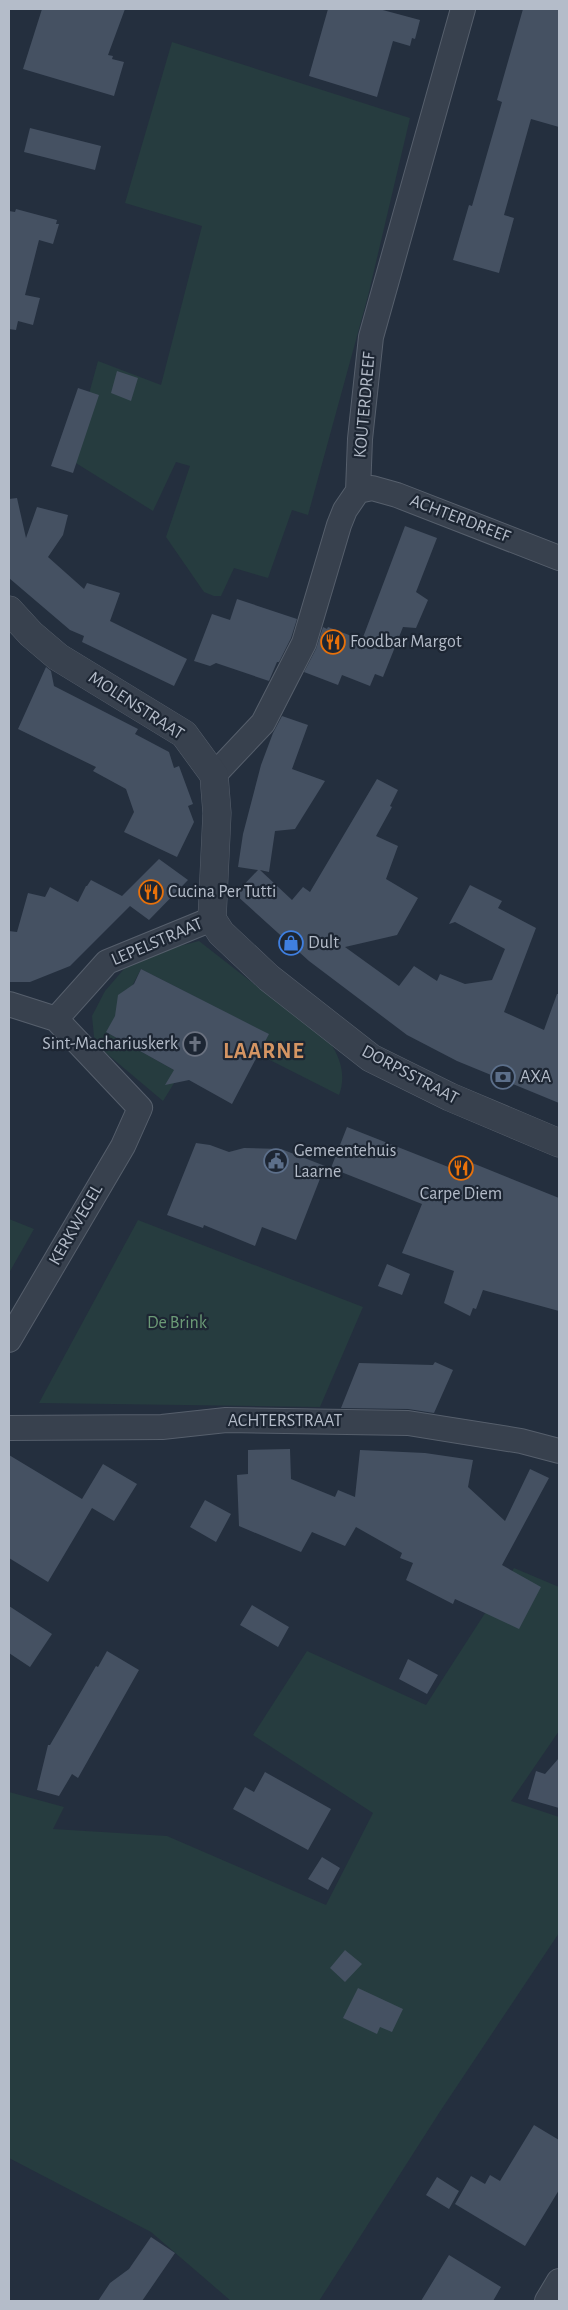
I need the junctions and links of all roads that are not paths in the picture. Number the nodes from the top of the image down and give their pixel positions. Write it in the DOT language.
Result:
graph roads {
  1 [pos="463,9"];
  2 [pos="358,491"];
  3 [pos="559,558"];
  4 [pos="9,610"];
  5 [pos="214,775"];
  6 [pos="212,919"];
  7 [pos="9,1004"];
  8 [pos="56,1019"];
  9 [pos="559,1142"];
  10 [pos="9,1340"];
  11 [pos="9,1428"];
  12 [pos="559,1451"];
  13 [pos="559,2281"];
  14 [pos="547,2301"];
  1 -- 2 [label="street, KOUTERDREEF"];
  2 -- 3 [label="street, ACHTERDREEF"];
  2 -- 5 [label="street, KOUTERDREEF"];
  4 -- 5 [label="street, MOLENSTRAAT"];
  5 -- 6 [label="street"];
  6 -- 8 [label="street, LEPELSTRAAT"];
  6 -- 9 [label="street, DORPSSTRAAT"];
  7 -- 8 [label="street"];
  8 -- 10 [label="street, KERKWEGEL"];
  11 -- 12 [label="street, ACHTERSTRAAT"];
  13 -- 14 [label="street"];
}
